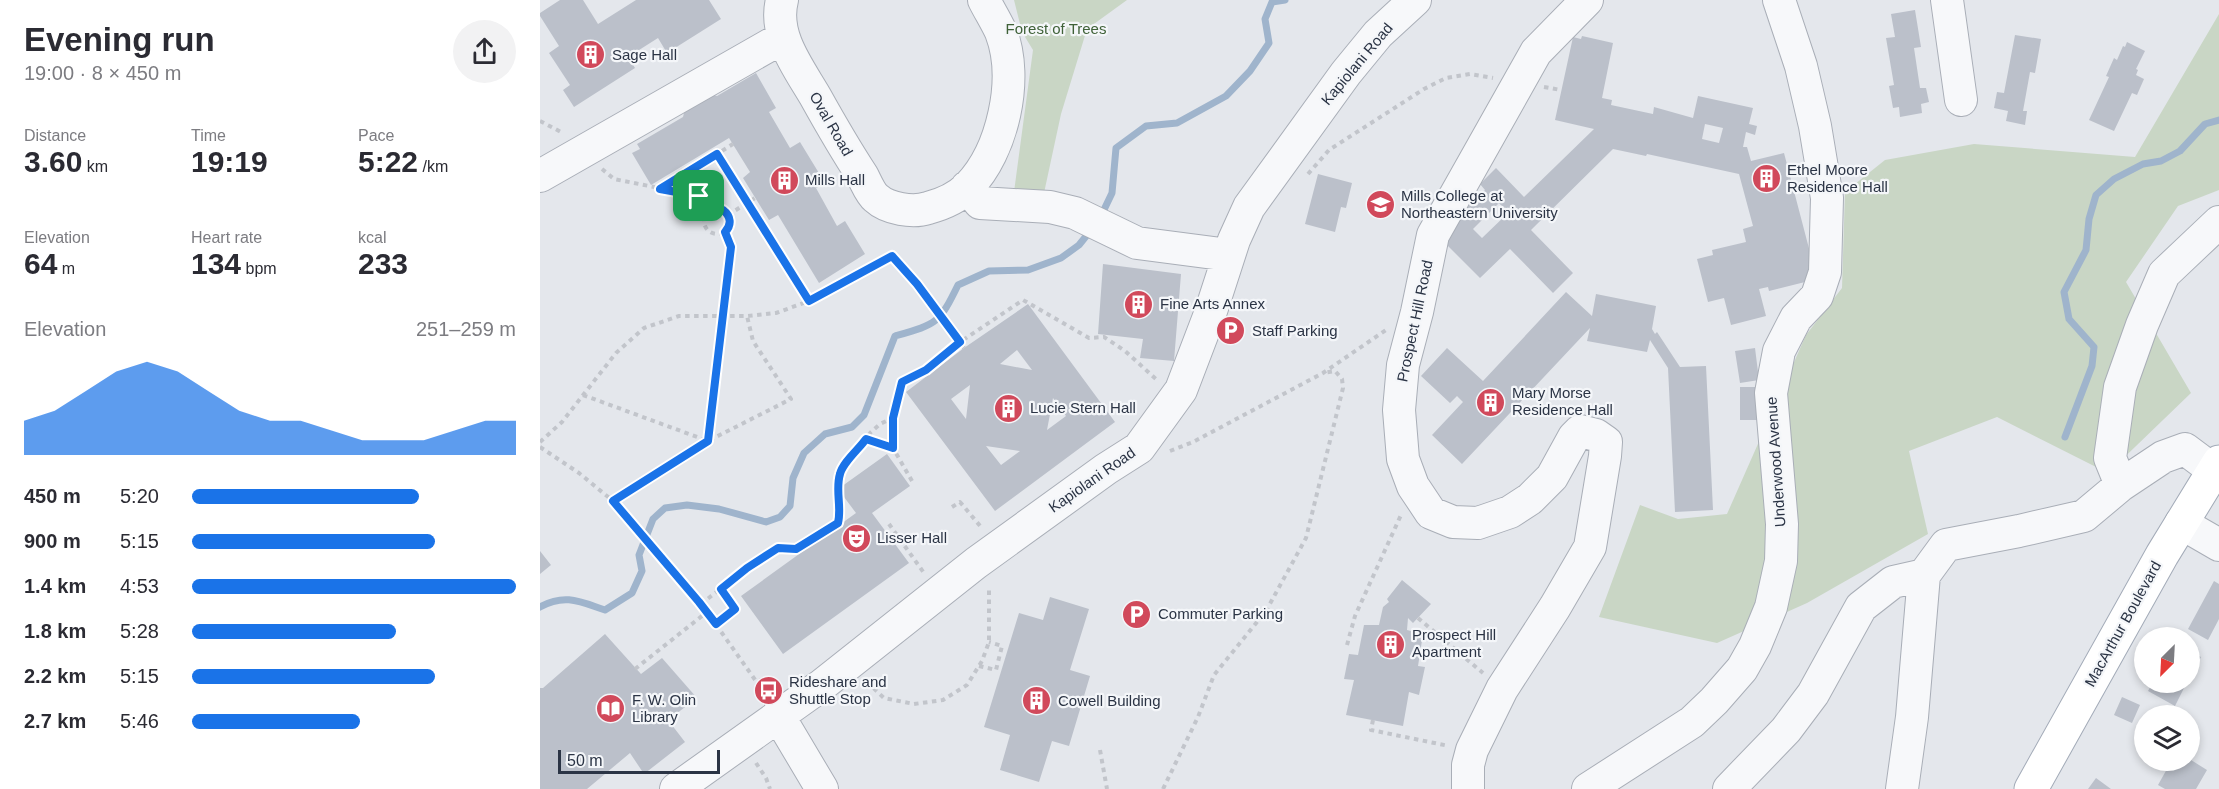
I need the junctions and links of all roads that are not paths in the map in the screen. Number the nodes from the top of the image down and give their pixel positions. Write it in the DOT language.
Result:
graph roads {
  1 [pos="782,0"];
  2 [pos="984,0"];
  3 [pos="1415,0"];
  4 [pos="1587,0"];
  5 [pos="1779,0"];
  6 [pos="1947,0"];
  7 [pos="782,38"];
  8 [pos="1961,100"];
  9 [pos="540,176"];
  10 [pos="968,187"];
  11 [pos="2219,222"];
  12 [pos="1229,255"];
  13 [pos="2216,466"];
  14 [pos="2121,485"];
  15 [pos="2181,524"];
  16 [pos="2219,545"];
  17 [pos="1923,575"];
  18 [pos="771,703"];
  19 [pos="676,789"];
  20 [pos="822,789"];
  21 [pos="1468,789"];
  22 [pos="1588,789"];
  23 [pos="1730,789"];
  24 [pos="1902,789"];
  25 [pos="2031,789"];
  1 -- 7 [label="street, Oval Road"];
  2 -- 10 [label="street, Oval Road"];
  3 -- 12 [label="street, Kapiolani Road"];
  4 -- 21 [label="street, Prospect Hill Road"];
  5 -- 22 [label="street, Underwood Avenue"];
  6 -- 8 [label="street"];
  7 -- 9 [label="street"];
  7 -- 10 [label="street, Oval Road"];
  10 -- 12 [label="street"];
  11 -- 14 [label="street"];
  12 -- 18 [label="street, Kapiolani Road"];
  13 -- 14 [label="street"];
  13 -- 15 [label="main road, MacArthur Boulevard"];
  14 -- 17 [label="street"];
  15 -- 16 [label="street"];
  15 -- 25 [label="main road, MacArthur Boulevard"];
  17 -- 23 [label="street"];
  17 -- 24 [label="street"];
  18 -- 19 [label="street, Kapiolani Road"];
  18 -- 20 [label="street"];
}
